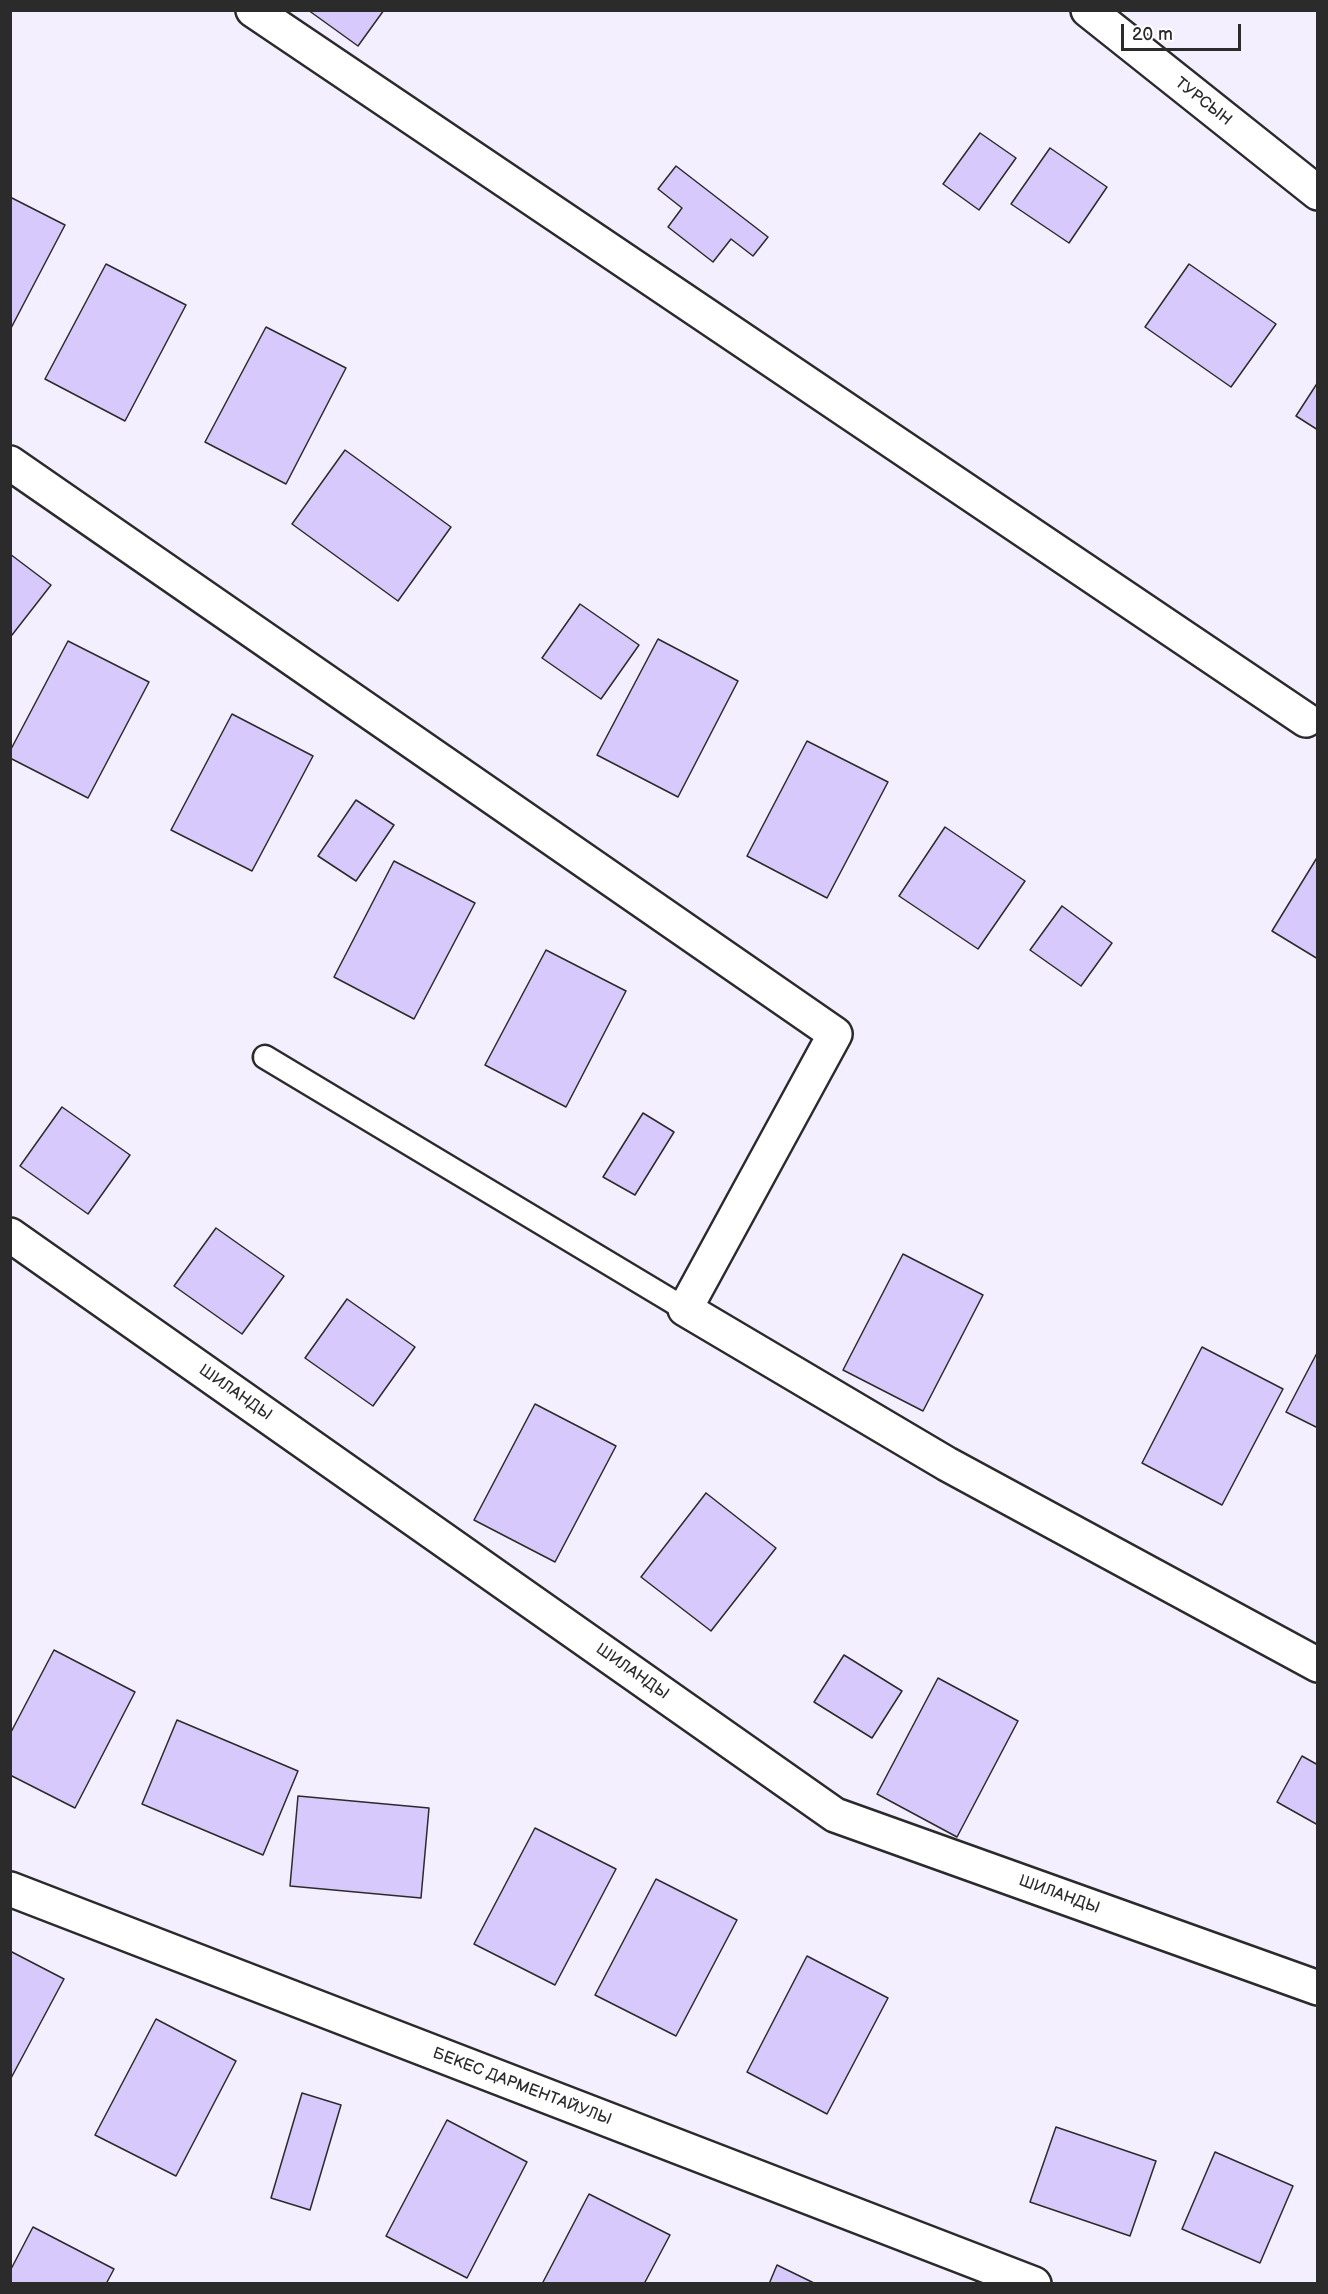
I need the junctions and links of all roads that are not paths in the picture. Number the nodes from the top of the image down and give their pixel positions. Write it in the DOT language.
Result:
graph roads {
  1 [pos="253,10"];
  2 [pos="1088,10"];
  3 [pos="1317,193"];
  4 [pos="10,463"];
  5 [pos="1314,717"];
  6 [pos="265,1057"];
  7 [pos="10,1235"];
  8 [pos="685,1309"];
  9 [pos="1317,1665"];
  10 [pos="10,1889"];
  11 [pos="1317,1988"];
  12 [pos="1034,2283"];
  1 -- 5 [label="street"];
  2 -- 3 [label="street, ТУРСЫН"];
  4 -- 8 [label="street"];
  6 -- 8 [label="lane"];
  7 -- 11 [label="street, ШИЛАНДЫ"];
  8 -- 9 [label="street"];
  10 -- 12 [label="street, БЕКЕС ДАРМЕНТАЙУЛЫ"];
}
